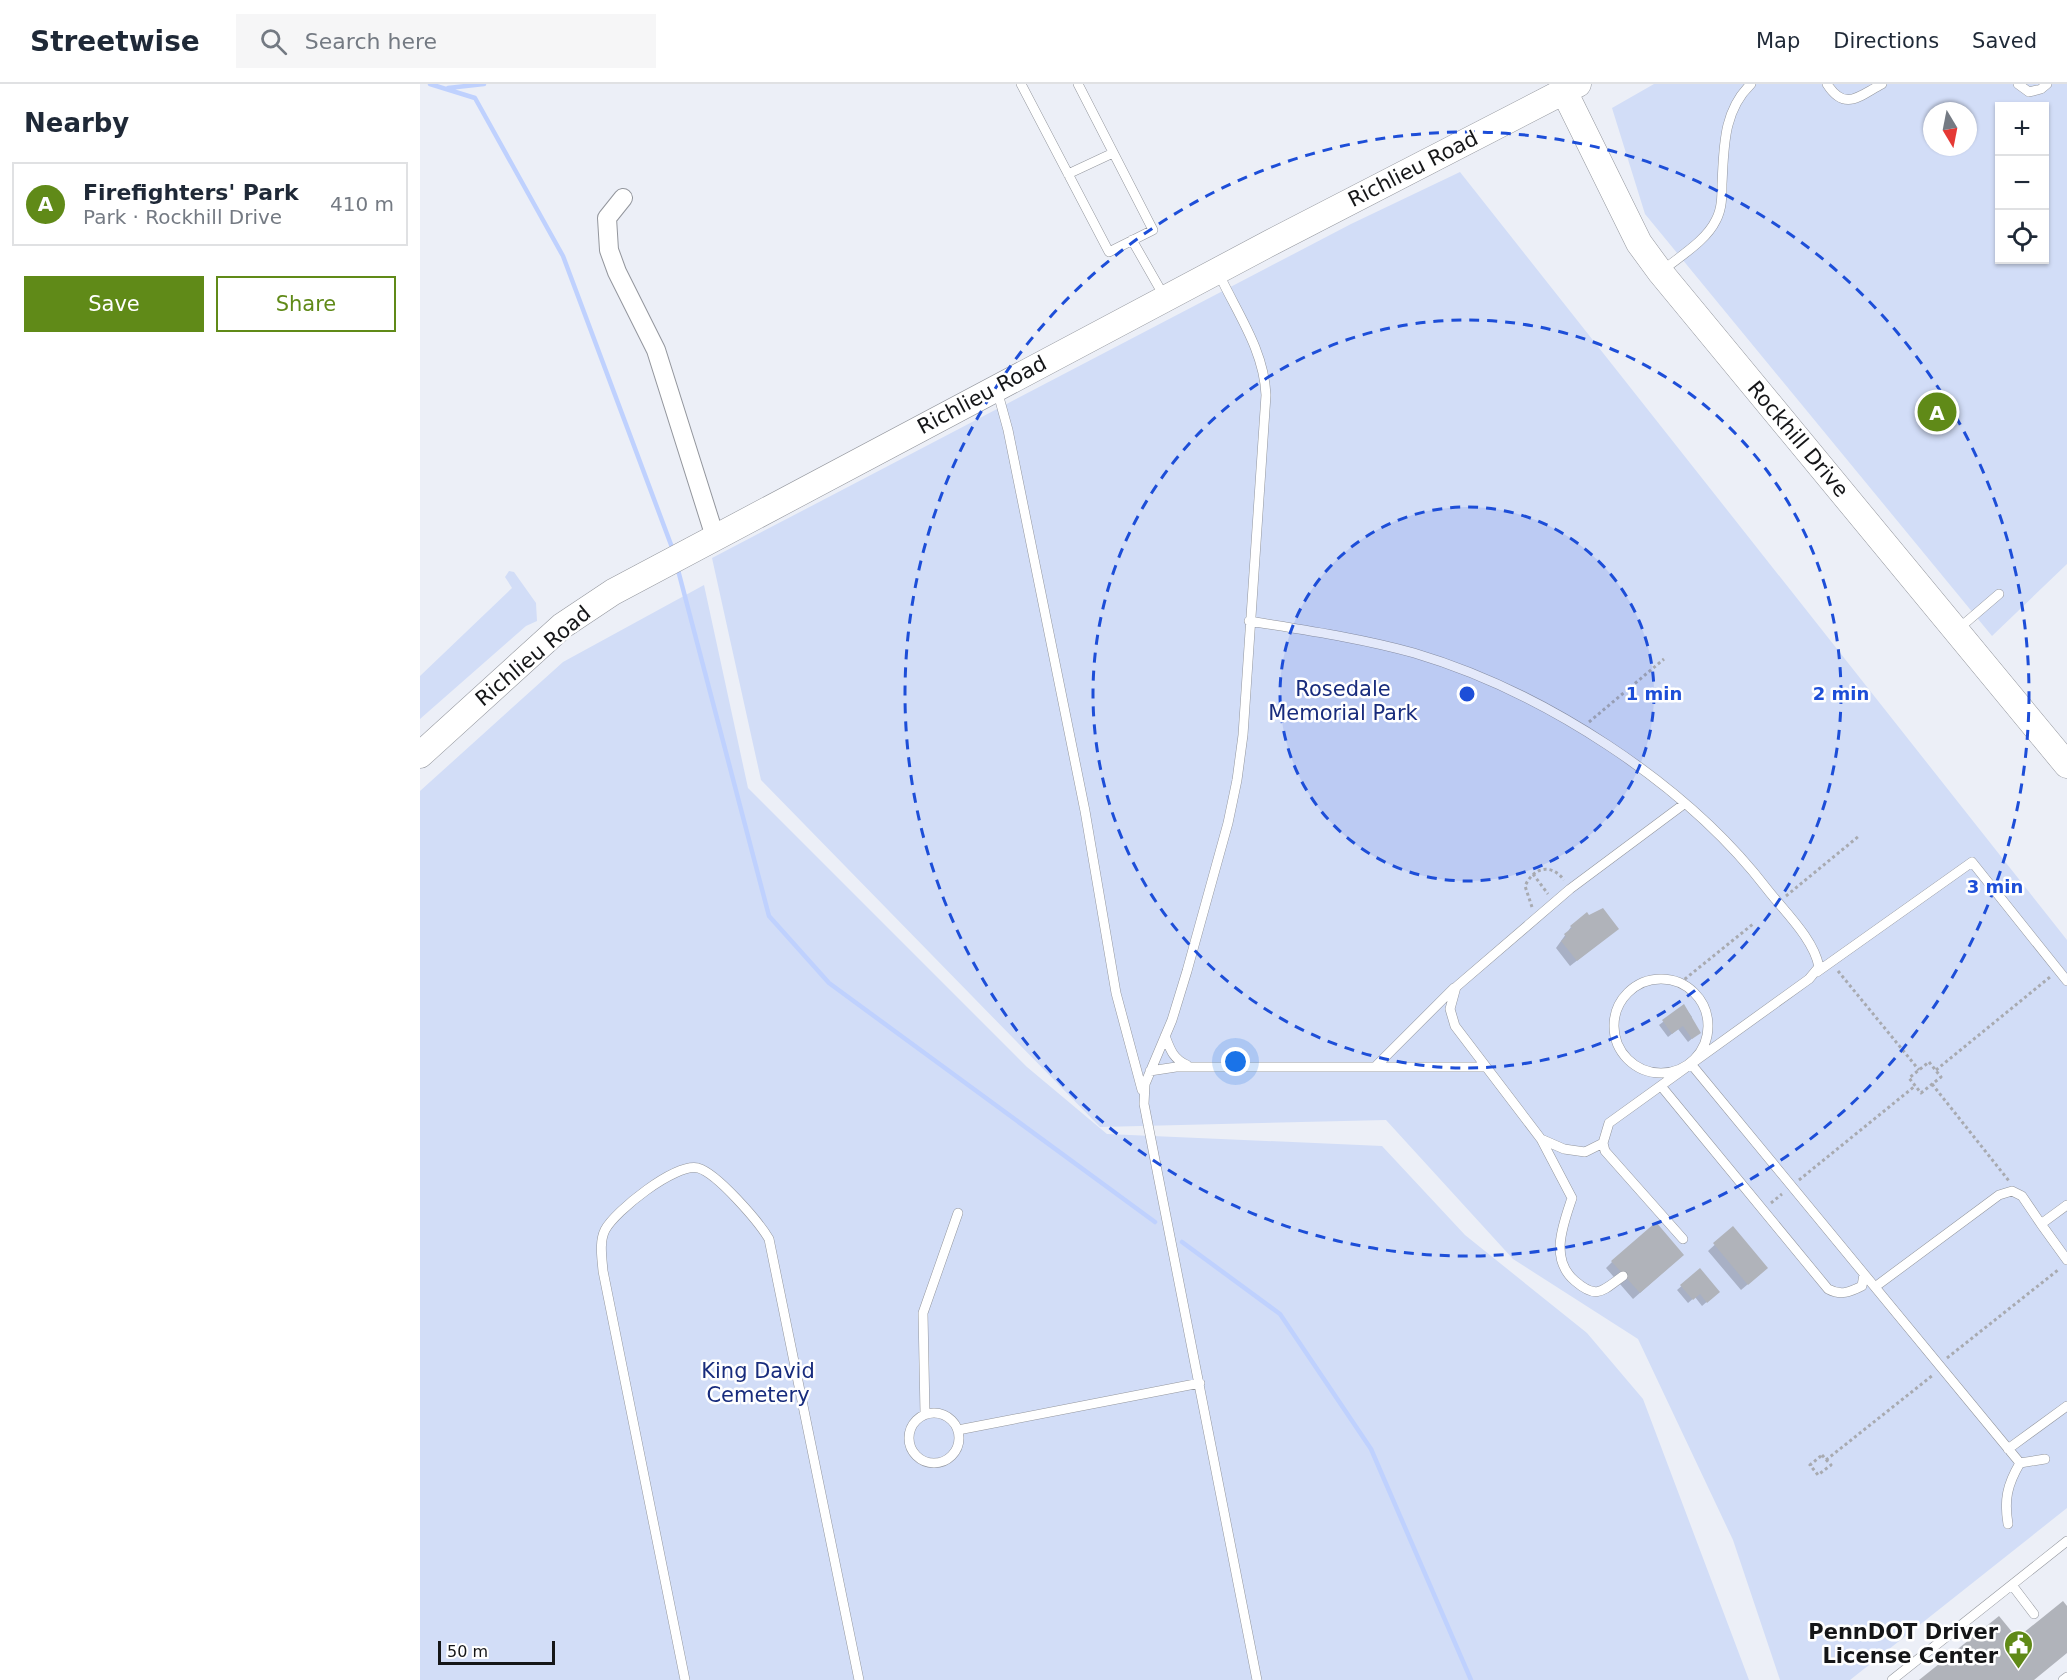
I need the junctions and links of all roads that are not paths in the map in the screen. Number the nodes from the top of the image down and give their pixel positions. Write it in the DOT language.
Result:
graph roads {
  1 [pos="1020,84"];
  2 [pos="1078,84"];
  3 [pos="1751,84"];
  4 [pos="1827,84"];
  5 [pos="1882,84"];
  6 [pos="2018,84"];
  7 [pos="2047,84"];
  8 [pos="1571,88"];
  9 [pos="1113,153"];
  10 [pos="1068,174"];
  11 [pos="622,198"];
  12 [pos="1132,240"];
  13 [pos="1217,271"];
  14 [pos="1660,273"];
  15 [pos="1165,298"];
  16 [pos="996,388"];
  17 [pos="715,537"];
  18 [pos="1999,594"];
  19 [pos="1249,621"];
  20 [pos="1956,631"];
  21 [pos="420,754"];
  22 [pos="2065,759"];
  23 [pos="1684,804"];
  24 [pos="1817,972"];
  25 [pos="2067,981"];
  26 [pos="1456,987"];
  27 [pos="1165,1036"];
  28 [pos="1691,1064"];
  29 [pos="1486,1066"];
  30 [pos="1192,1067"];
  31 [pos="1375,1067"];
  32 [pos="1150,1071"];
  33 [pos="1661,1086"];
  34 [pos="1144,1097"];
  35 [pos="1541,1139"];
  36 [pos="1603,1143"];
  37 [pos="2067,1205"];
  38 [pos="958,1213"];
  39 [pos="2041,1224"];
  40 [pos="1683,1239"];
  41 [pos="2067,1260"];
  42 [pos="1864,1274"];
  43 [pos="1623,1276"];
  44 [pos="1875,1287"];
  45 [pos="1200,1383"];
  46 [pos="2067,1406"];
  47 [pos="925,1414"];
  48 [pos="958,1430"];
  49 [pos="2008,1449"];
  50 [pos="2045,1459"];
  51 [pos="2020,1463"];
  52 [pos="2008,1524"];
  53 [pos="2067,1541"];
  54 [pos="2012,1585"];
  55 [pos="2034,1614"];
  56 [pos="2067,1677"];
  57 [pos="685,1680"];
  58 [pos="859,1680"];
  59 [pos="1257,1680"];
  60 [pos="1892,1680"];
  61 [pos="2063,1680"];
  1 -- 10 [label="lane"];
  2 -- 9 [label="lane"];
  3 -- 14 [label="lane"];
  4 -- 5 [label="lane"];
  6 -- 7 [label="lane"];
  8 -- 13 [label="main road, Richlieu Road"];
  8 -- 14 [label="main road, Rockhill Drive"];
  9 -- 10 [label="lane"];
  9 -- 12 [label="lane"];
  10 -- 12 [label="lane"];
  11 -- 17 [label="street"];
  12 -- 15 [label="lane"];
  13 -- 15 [label="main road, Richlieu Road"];
  13 -- 19 [label="lane"];
  14 -- 20 [label="main road, Rockhill Drive"];
  15 -- 16 [label="main road, Richlieu Road"];
  16 -- 17 [label="main road, Richlieu Road"];
  16 -- 34 [label="lane"];
  17 -- 21 [label="main road, Richlieu Road"];
  18 -- 20 [label="lane"];
  19 -- 23 [label="lane"];
  19 -- 27 [label="lane"];
  20 -- 22 [label="main road, Rockhill Drive"];
  23 -- 24 [label="lane"];
  23 -- 26 [label="lane"];
  24 -- 25 [label="lane"];
  24 -- 28 [label="lane"];
  26 -- 29 [label="lane"];
  26 -- 31 [label="lane"];
  27 -- 30 [label="lane"];
  27 -- 32 [label="lane"];
  28 -- 28 [label="lane"];
  28 -- 33 [label="lane"];
  28 -- 42 [label="lane"];
  29 -- 31 [label="lane"];
  29 -- 35 [label="lane"];
  30 -- 31 [label="lane"];
  30 -- 32 [label="lane"];
  32 -- 34 [label="lane"];
  33 -- 36 [label="lane"];
  33 -- 42 [label="lane"];
  34 -- 45 [label="lane"];
  35 -- 36 [label="lane"];
  35 -- 43 [label="lane"];
  36 -- 40 [label="lane"];
  37 -- 39 [label="lane"];
  38 -- 47 [label="lane"];
  39 -- 41 [label="lane"];
  39 -- 44 [label="lane"];
  42 -- 44 [label="lane"];
  44 -- 49 [label="lane"];
  45 -- 48 [label="lane"];
  45 -- 59 [label="lane"];
  46 -- 49 [label="lane"];
  47 -- 48 [label="lane"];
  47 -- 48 [label="lane"];
  49 -- 51 [label="lane"];
  50 -- 51 [label="lane"];
  51 -- 52 [label="lane"];
  53 -- 54 [label="lane"];
  54 -- 55 [label="lane"];
  54 -- 60 [label="lane"];
  56 -- 61 [label="lane"];
  57 -- 58 [label="lane"];
}
